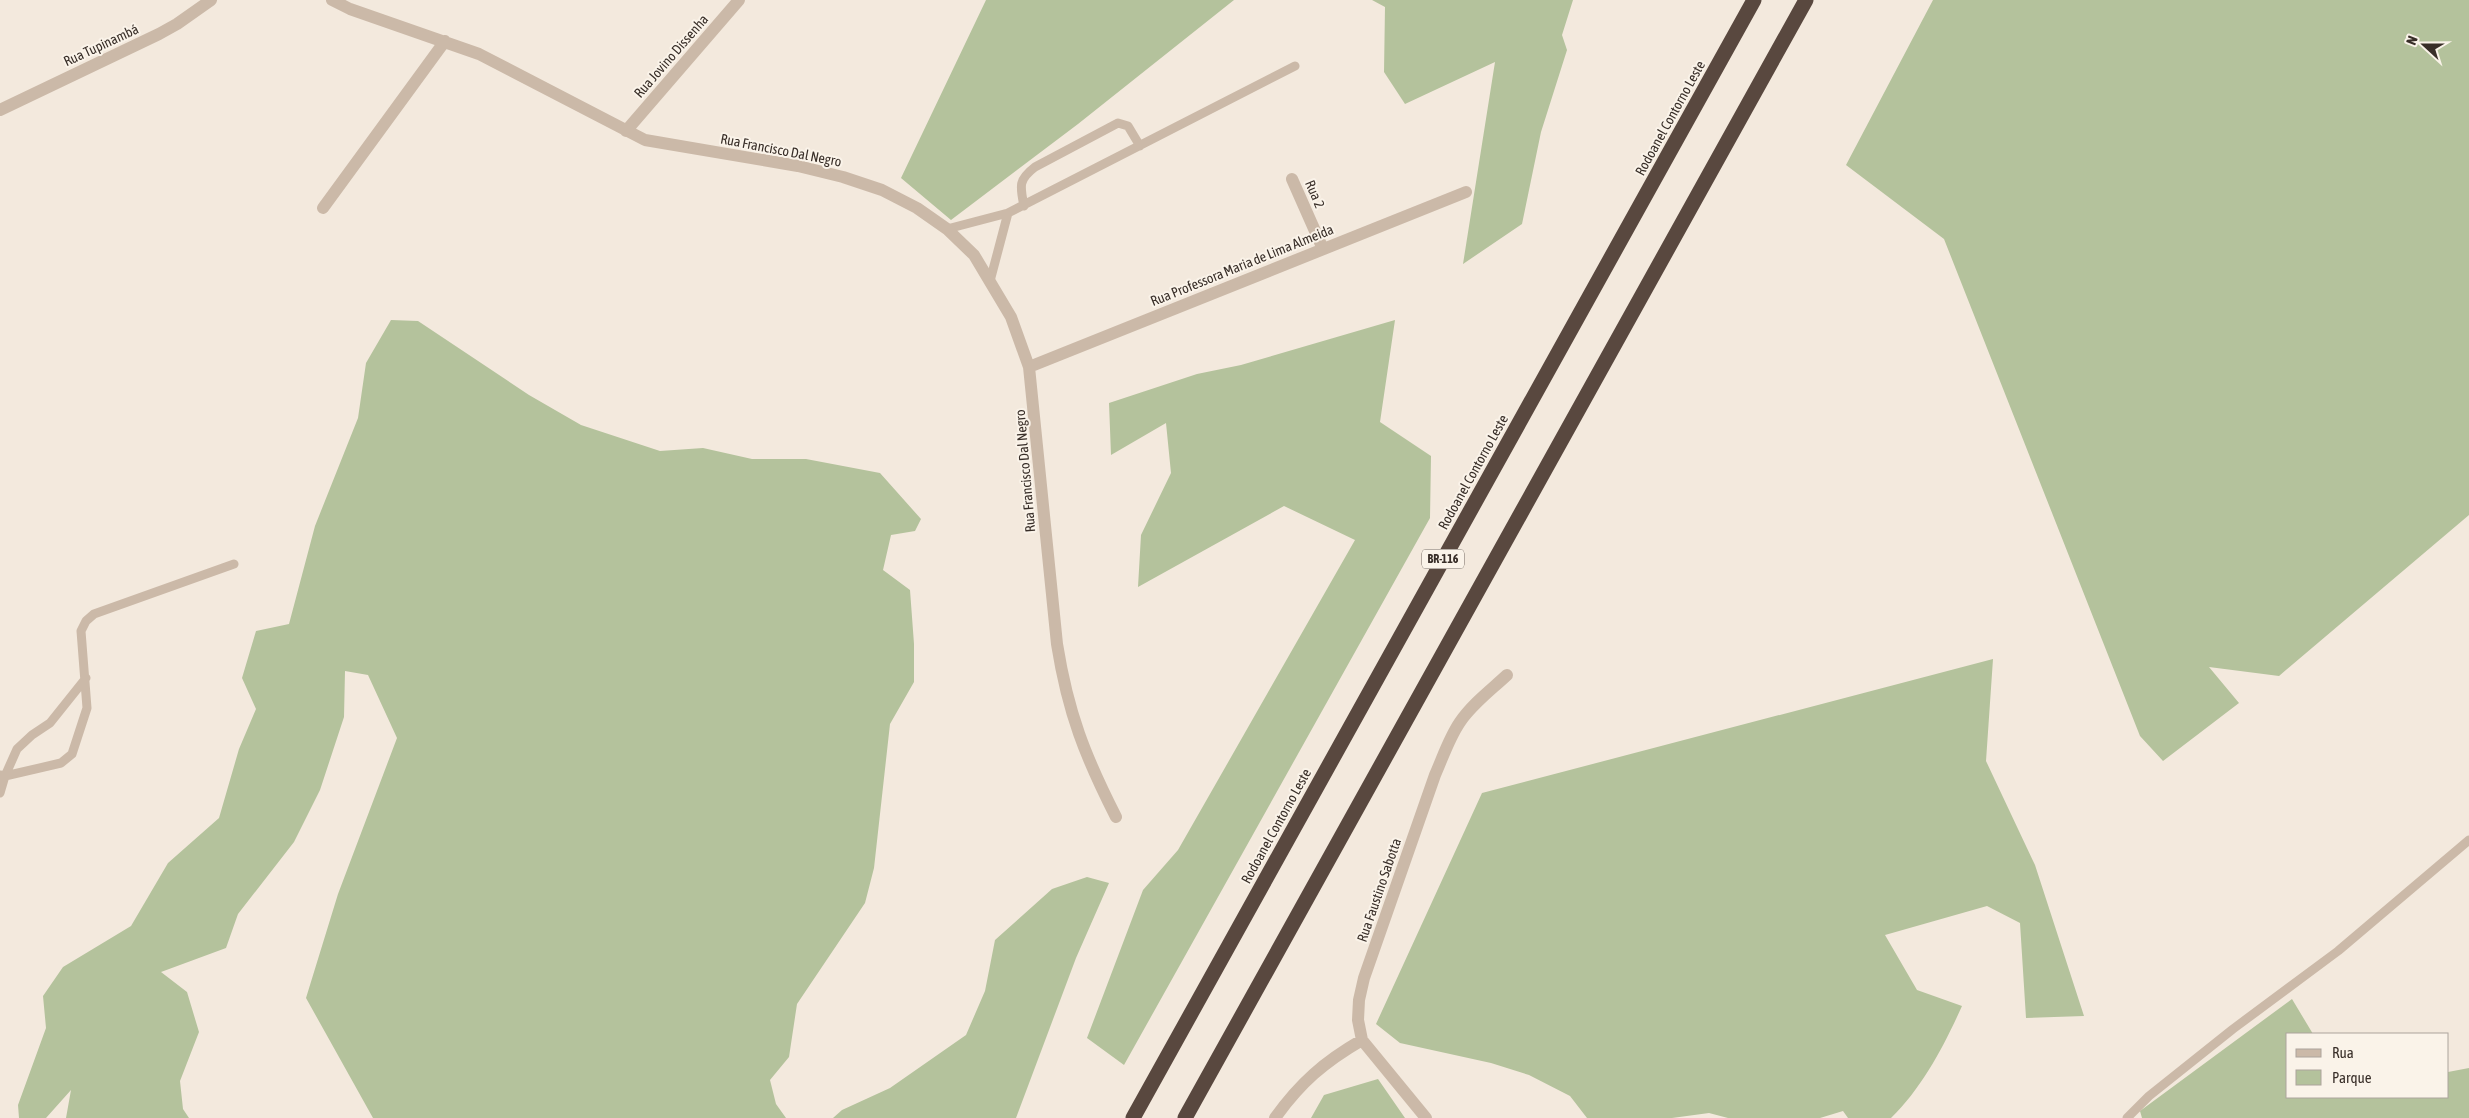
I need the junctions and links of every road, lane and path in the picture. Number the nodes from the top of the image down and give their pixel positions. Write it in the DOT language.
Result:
graph roads {
  1 [pos="211,0"];
  2 [pos="332,0"];
  3 [pos="739,0"];
  4 [pos="1754,0"];
  5 [pos="1806,0"];
  6 [pos="445,40"];
  7 [pos="1295,66"];
  8 [pos="0,110"];
  9 [pos="626,131"];
  10 [pos="1140,146"];
  11 [pos="1292,179"];
  12 [pos="1466,192"];
  13 [pos="1024,206"];
  14 [pos="323,208"];
  15 [pos="1008,213"];
  16 [pos="947,229"];
  17 [pos="1323,249"];
  18 [pos="990,281"];
  19 [pos="1029,367"];
  20 [pos="234,564"];
  21 [pos="1507,676"];
  22 [pos="86,678"];
  23 [pos="2,776"];
  24 [pos="0,793"];
  25 [pos="1116,818"];
  26 [pos="2469,840"];
  27 [pos="1362,1040"];
  28 [pos="1133,1118"];
  29 [pos="1185,1118"];
  30 [pos="1275,1118"];
  31 [pos="1426,1118"];
  32 [pos="2127,1118"];
  1 -- 8 [label="street, Rua Tupinambá"];
  2 -- 6 [label="street, Rua Francisco Dal Negro"];
  3 -- 9 [label="street, Rua Jovino Dissenha"];
  4 -- 28 [label="highway, Rodoanel Contorno Leste / BR-116"];
  5 -- 29 [label="highway"];
  6 -- 9 [label="street, Rua Francisco Dal Negro"];
  6 -- 14 [label="street"];
  7 -- 10 [label="lane"];
  9 -- 16 [label="street, Rua Francisco Dal Negro"];
  10 -- 13 [label="lane"];
  10 -- 13 [label="lane"];
  11 -- 17 [label="street, Rua 2"];
  12 -- 17 [label="street, Rua Professora Maria de Lima Almeida"];
  13 -- 15 [label="lane"];
  15 -- 16 [label="lane"];
  15 -- 18 [label="lane"];
  16 -- 18 [label="street, Rua Francisco Dal Negro"];
  17 -- 19 [label="street, Rua Professora Maria de Lima Almeida"];
  18 -- 19 [label="street, Rua Francisco Dal Negro"];
  19 -- 25 [label="street, Rua Francisco Dal Negro"];
  20 -- 22 [label="lane"];
  21 -- 27 [label="street, Rua Faustino Sabotta"];
  22 -- 23 [label="lane"];
  22 -- 23 [label="lane"];
  23 -- 24 [label="lane"];
  26 -- 32 [label="lane"];
  27 -- 30 [label="street"];
  27 -- 31 [label="street"];
}
